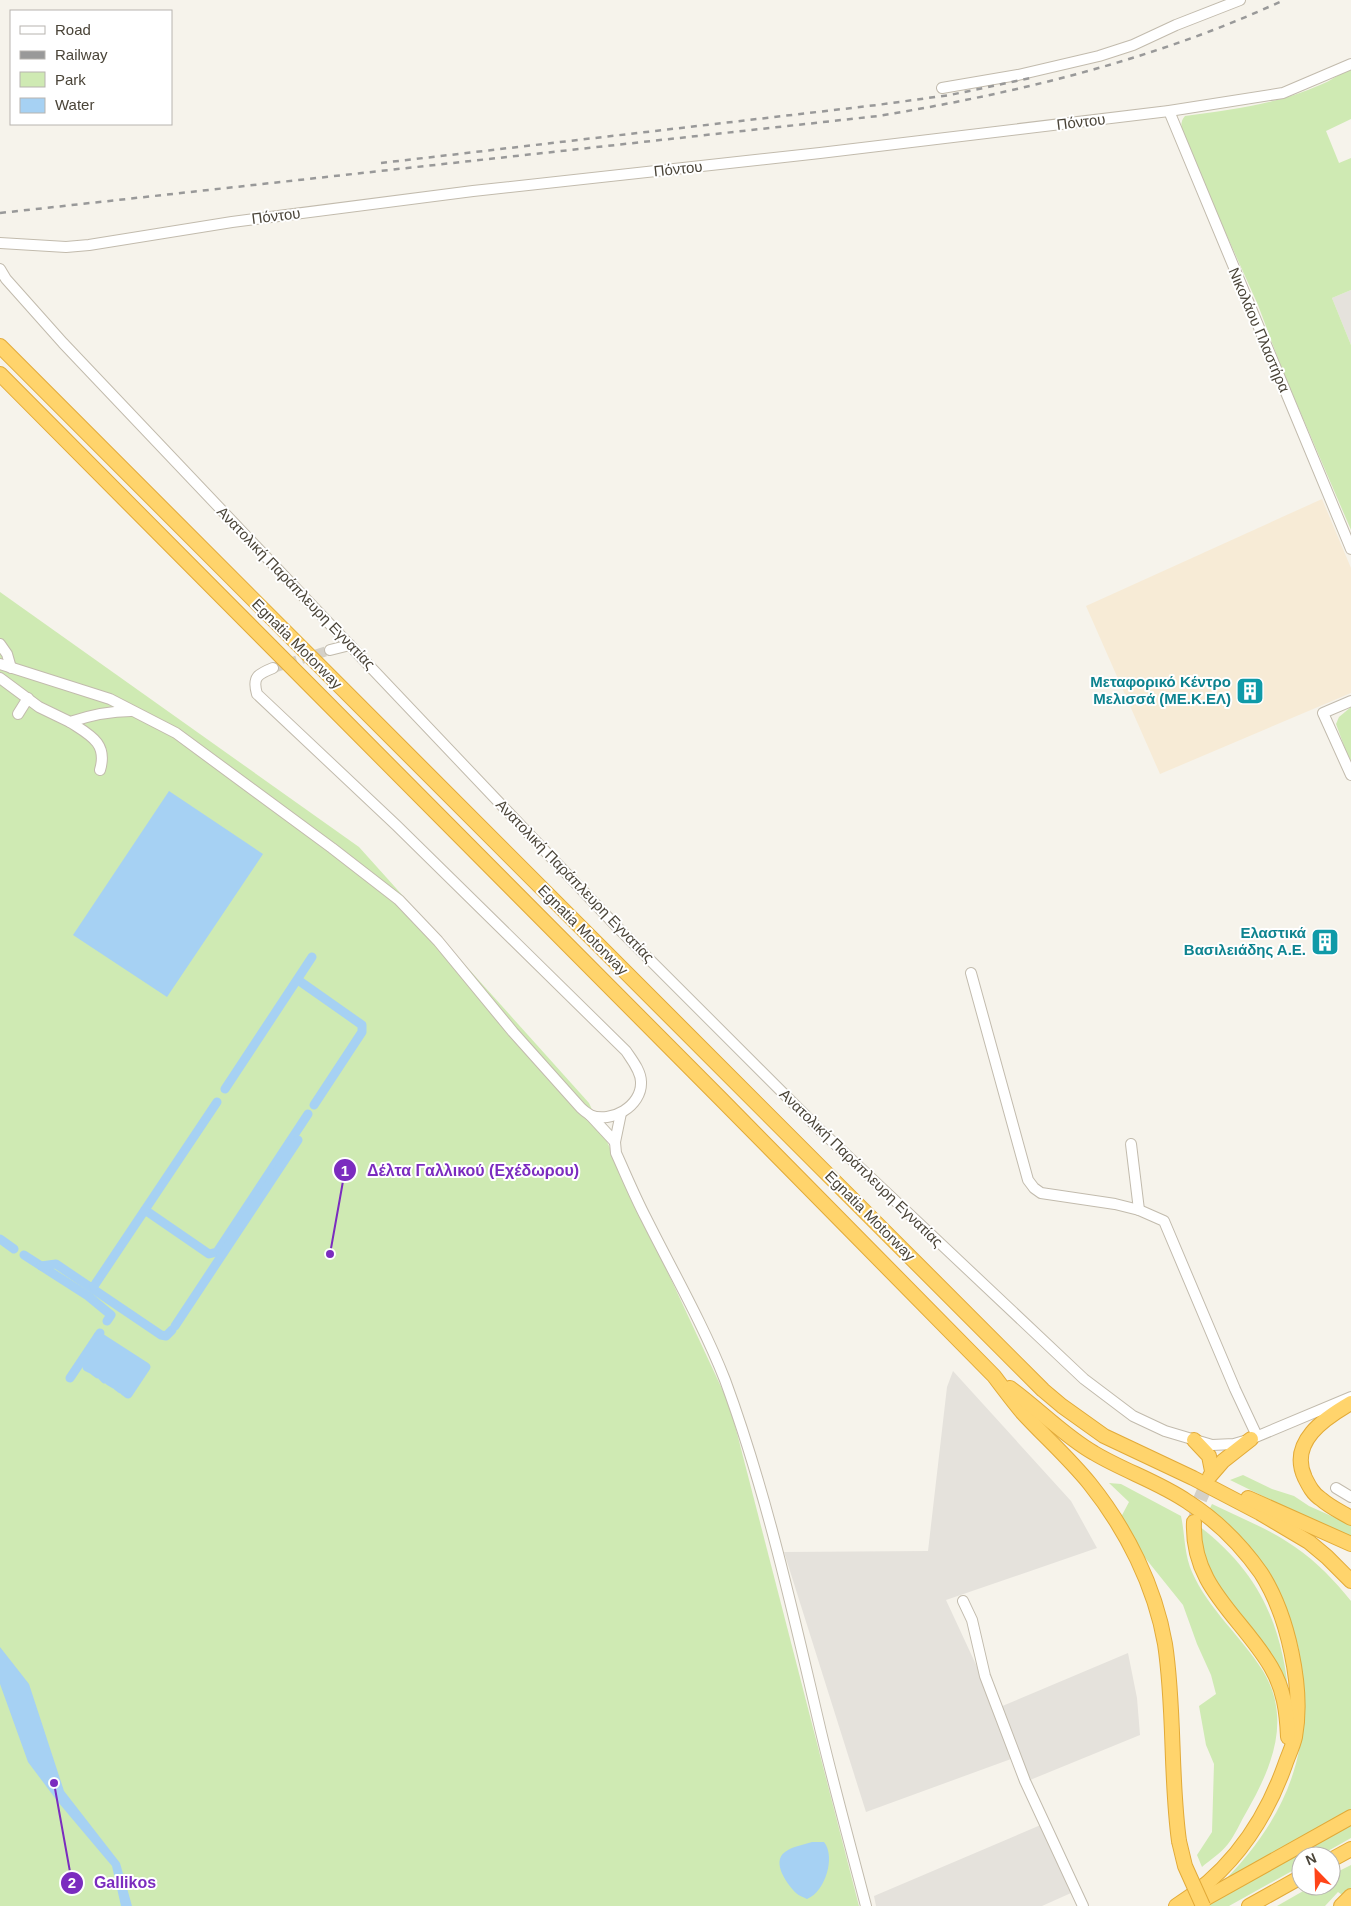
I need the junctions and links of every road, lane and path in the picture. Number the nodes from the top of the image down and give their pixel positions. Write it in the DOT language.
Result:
graph roads {
  1 [pos="1240,0"];
  2 [pos="1351,64"];
  3 [pos="942,88"];
  4 [pos="1169,111"];
  5 [pos="0,243"];
  6 [pos="0,269"];
  7 [pos="0,346"];
  8 [pos="0,374"];
  9 [pos="1351,549"];
  10 [pos="0,644"];
  11 [pos="350,645"];
  12 [pos="330,650"];
  13 [pos="0,664"];
  14 [pos="11,668"];
  15 [pos="273,668"];
  16 [pos="0,678"];
  17 [pos="28,698"];
  18 [pos="1351,701"];
  19 [pos="134,711"];
  20 [pos="18,714"];
  21 [pos="70,722"];
  22 [pos="100,770"];
  23 [pos="1351,775"];
  24 [pos="971,973"];
  25 [pos="621,1113"];
  26 [pos="590,1115"];
  27 [pos="615,1142"];
  28 [pos="1131,1144"];
  29 [pos="1139,1210"];
  30 [pos="994,1376"];
  31 [pos="1351,1397"];
  32 [pos="1351,1403"];
  33 [pos="1254,1437"];
  34 [pos="1194,1440"];
  35 [pos="1193,1478"];
  36 [pos="1336,1488"];
  37 [pos="1351,1497"];
  38 [pos="1351,1518"];
  39 [pos="1194,1522"];
  40 [pos="1351,1544"];
  41 [pos="1351,1581"];
  42 [pos="963,1601"];
  43 [pos="1287,1758"];
  44 [pos="1351,1818"];
  45 [pos="1291,1883"];
  46 [pos="866,1906"];
  47 [pos="1083,1906"];
  48 [pos="1176,1906"];
  49 [pos="1192,1906"];
  50 [pos="1203,1906"];
  51 [pos="1249,1906"];
  1 -- 3 [label="street"];
  2 -- 4 [label="street, Πόντου"];
  4 -- 5 [label="street, Πόντου"];
  4 -- 9 [label="street, Νικολάου Πλαστήρα"];
  6 -- 11 [label="street, Ανατολική Παράπλευρη Εγνατίας"];
  7 -- 35 [label="highway, Egnatia Motorway"];
  8 -- 30 [label="highway, Egnatia Motorway"];
  10 -- 14 [label="street"];
  11 -- 12 [label="street"];
  11 -- 34 [label="street, Ανατολική Παράπλευρη Εγνατίας"];
  13 -- 14 [label="street"];
  14 -- 19 [label="street"];
  15 -- 25 [label="street"];
  16 -- 17 [label="street"];
  17 -- 20 [label="street"];
  17 -- 21 [label="street"];
  18 -- 23 [label="street"];
  19 -- 21 [label="street"];
  19 -- 26 [label="street"];
  21 -- 22 [label="street"];
  24 -- 29 [label="street"];
  25 -- 26 [label="street"];
  25 -- 27 [label="street"];
  26 -- 27 [label="street"];
  27 -- 46 [label="street"];
  28 -- 29 [label="street"];
  29 -- 33 [label="street"];
  30 -- 43 [label="highway"];
  30 -- 50 [label="highway, bridge"];
  31 -- 33 [label="street, Ανατολική Παράπλευρη Εγνατίας"];
  32 -- 38 [label="highway"];
  33 -- 34 [label="street, Ανατολική Παράπλευρη Εγνατίας"];
  33 -- 34 [label="highway"];
  35 -- 40 [label="highway"];
  35 -- 41 [label="highway"];
  36 -- 37 [label="street"];
  39 -- 43 [label="highway"];
  42 -- 47 [label="street"];
  43 -- 48 [label="highway"];
  44 -- 49 [label="highway"];
  45 -- 51 [label="highway"];
}
